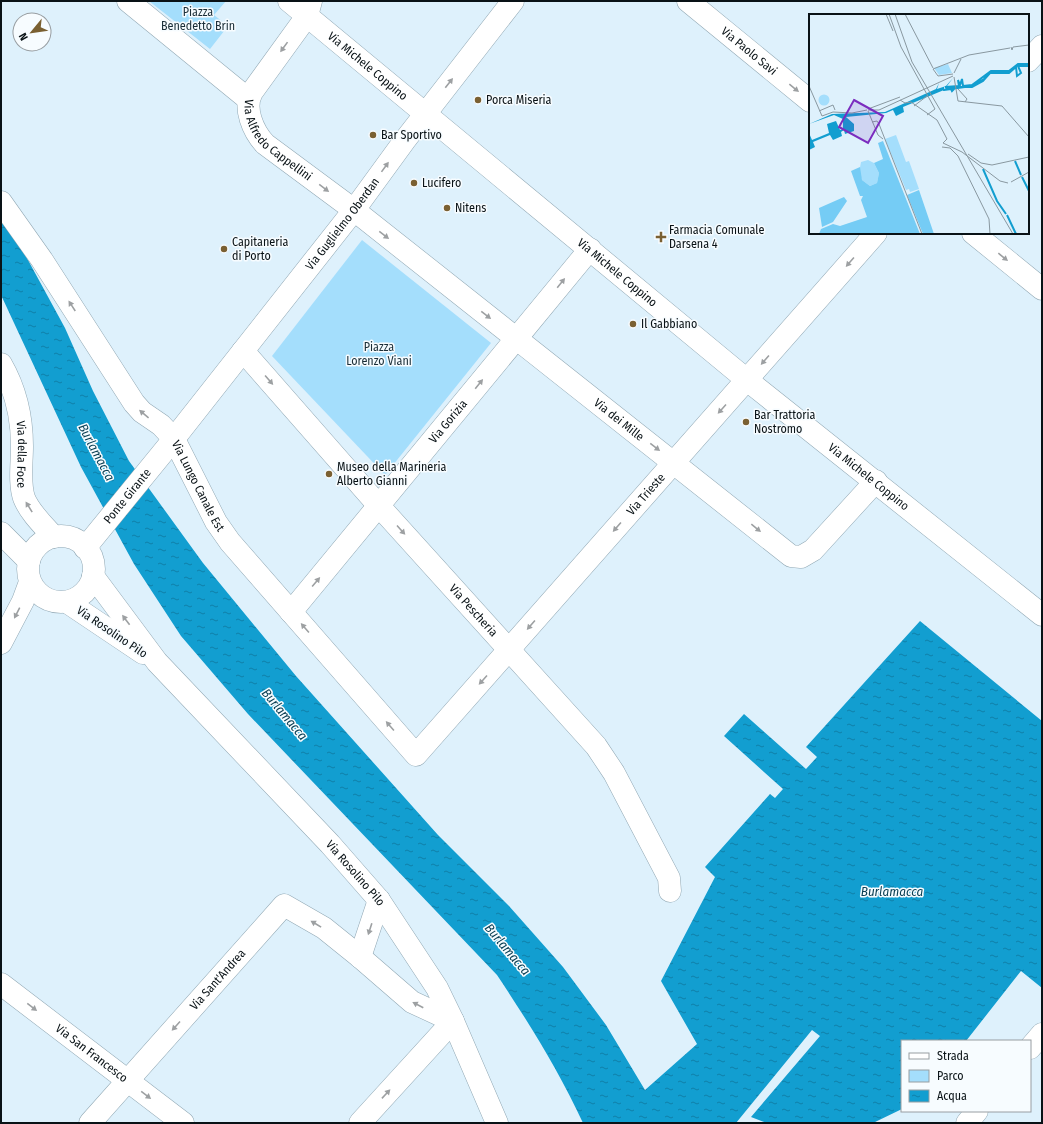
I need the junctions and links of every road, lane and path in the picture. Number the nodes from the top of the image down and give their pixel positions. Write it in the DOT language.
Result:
graph roads {
  1 [pos="128,1"];
  2 [pos="289,1"];
  3 [pos="513,1"];
  4 [pos="688,1"];
  5 [pos="309,8"];
  6 [pos="1042,46"];
  7 [pos="1029,60"];
  8 [pos="248,99"];
  9 [pos="809,100"];
  10 [pos="426,114"];
  11 [pos="1,202"];
  12 [pos="354,210"];
  13 [pos="875,234"];
  14 [pos="974,234"];
  15 [pos="590,249"];
  16 [pos="1042,289"];
  17 [pos="516,339"];
  18 [pos="243,351"];
  19 [pos="1,364"];
  20 [pos="748,380"];
  21 [pos="172,442"];
  22 [pos="674,463"];
  23 [pos="876,481"];
  24 [pos="379,506"];
  25 [pos="1,533"];
  26 [pos="54,537"];
  27 [pos="92,540"];
  28 [pos="30,572"];
  29 [pos="93,576"];
  30 [pos="67,602"];
  31 [pos="291,612"];
  32 [pos="1042,615"];
  33 [pos="1,643"];
  34 [pos="509,650"];
  35 [pos="158,662"];
  36 [pos="416,755"];
  37 [pos="670,891"];
  38 [pos="379,900"];
  39 [pos="360,957"];
  40 [pos="1,984"];
  41 [pos="453,1021"];
  42 [pos="1042,1034"];
  43 [pos="1031,1047"];
  44 [pos="127,1080"];
  45 [pos="976,1112"];
  46 [pos="90,1123"];
  47 [pos="183,1123"];
  48 [pos="360,1123"];
  49 [pos="497,1123"];
  50 [pos="967,1123"];
  1 -- 8 [label="street"];
  2 -- 5 [label="street, Via Michele Coppino"];
  10 -- 3 [label="street, Via Guglielmo Oberdan, one-way"];
  4 -- 9 [label="street, Via Paolo Savi, one-way"];
  5 -- 8 [label="street, Via Alfredo Cappellini, one-way"];
  5 -- 10 [label="street, Via Michele Coppino"];
  6 -- 7 [label="street"];
  8 -- 12 [label="street, Via Alfredo Cappellini, one-way"];
  12 -- 10 [label="street, Via Guglielmo Oberdan, one-way"];
  10 -- 15 [label="street, Via Michele Coppino"];
  21 -- 11 [label="street, Via Lungo Canale Est, one-way"];
  12 -- 17 [label="street, Via dei Mille, one-way"];
  12 -- 18 [label="street, Via Guglielmo Oberdan"];
  13 -- 20 [label="street, Via Trieste, one-way"];
  14 -- 16 [label="street, one-way"];
  17 -- 15 [label="street, Via Gorizia, one-way"];
  15 -- 20 [label="street, Via Michele Coppino"];
  17 -- 22 [label="street, Via dei Mille, one-way"];
  24 -- 17 [label="street, Via Gorizia, one-way"];
  18 -- 21 [label="street, Via Guglielmo Oberdan"];
  18 -- 24 [label="street, Via Pescheria, one-way"];
  26 -- 19 [label="street, Via della Foce, one-way"];
  20 -- 22 [label="street, Via Trieste, one-way"];
  20 -- 23 [label="street, Via Michele Coppino"];
  21 -- 27 [label="street, Ponte Girante"];
  21 -- 31 [label="street, Via Lungo Canale Est"];
  22 -- 23 [label="street, Via dei Mille, one-way"];
  22 -- 34 [label="street, Via Trieste, one-way"];
  23 -- 32 [label="street, Via Michele Coppino"];
  31 -- 24 [label="street, Via Gorizia, one-way"];
  24 -- 34 [label="street, Via Pescheria, one-way"];
  25 -- 28 [label="street"];
  26 -- 27 [label="street"];
  26 -- 28 [label="street"];
  27 -- 29 [label="street"];
  28 -- 30 [label="street"];
  28 -- 33 [label="street, one-way"];
  29 -- 30 [label="street"];
  35 -- 29 [label="street, Via Rosolino Pilo, one-way"];
  30 -- 35 [label="street, Via Rosolino Pilo"];
  36 -- 31 [label="street, Via Lungo Canale Est, one-way"];
  34 -- 36 [label="street, Via Trieste, one-way"];
  34 -- 37 [label="street, Via Pescheria"];
  35 -- 38 [label="street, Via Rosolino Pilo"];
  38 -- 39 [label="street, one-way"];
  38 -- 41 [label="street, Via Rosolino Pilo"];
  41 -- 39 [label="street, Via Sant'Andrea, one-way"];
  39 -- 44 [label="street, Via Sant'Andrea, one-way"];
  40 -- 44 [label="street, Via San Francesco, one-way"];
  48 -- 41 [label="street, one-way"];
  41 -- 49 [label="street, Via Rosolino Pilo"];
  42 -- 43 [label="street"];
  44 -- 46 [label="street, Via Sant'Andrea"];
  44 -- 47 [label="street, Via San Francesco, one-way"];
  45 -- 50 [label="street"];
}
